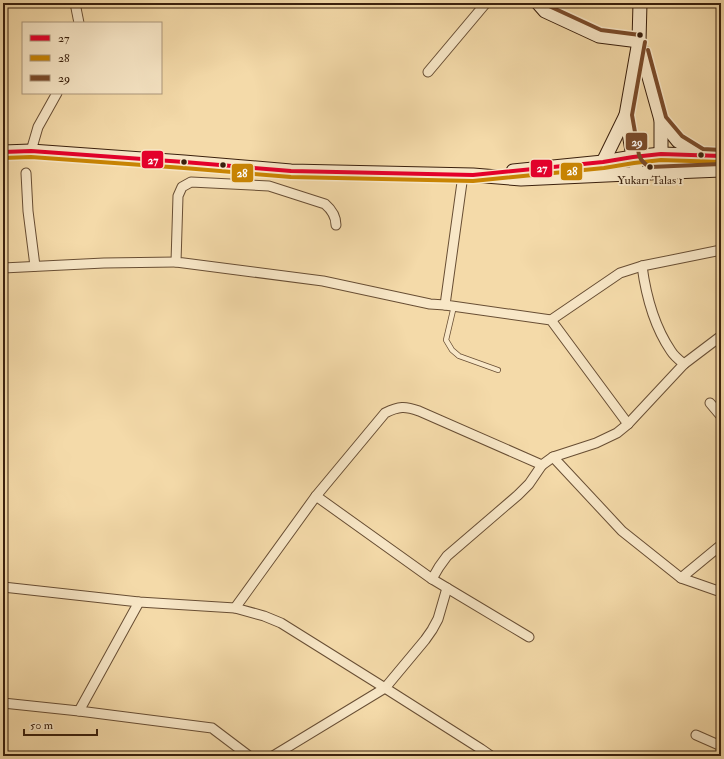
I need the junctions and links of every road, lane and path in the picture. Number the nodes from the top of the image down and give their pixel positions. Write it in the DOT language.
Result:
graph roads {
  1 [pos="75,3"];
  2 [pos="486,3"];
  3 [pos="538,3"];
  4 [pos="640,3"];
  5 [pos="79,22"];
  6 [pos="639,41"];
  7 [pos="428,72"];
  8 [pos="56,94"];
  9 [pos="626,115"];
  10 [pos="660,120"];
  11 [pos="31,151"];
  12 [pos="3,152"];
  13 [pos="661,154"];
  14 [pos="701,155"];
  15 [pos="721,156"];
  16 [pos="633,157"];
  17 [pos="603,162"];
  18 [pos="721,170"];
  19 [pos="26,173"];
  20 [pos="649,173"];
  21 [pos="468,175"];
  22 [pos="336,225"];
  23 [pos="721,250"];
  24 [pos="176,262"];
  25 [pos="35,266"];
  26 [pos="642,266"];
  27 [pos="3,268"];
  28 [pos="450,306"];
  29 [pos="551,320"];
  30 [pos="721,336"];
  31 [pos="684,364"];
  32 [pos="498,370"];
  33 [pos="710,403"];
  34 [pos="721,416"];
  35 [pos="628,424"];
  36 [pos="553,458"];
  37 [pos="542,465"];
  38 [pos="316,496"];
  39 [pos="721,545"];
  40 [pos="432,578"];
  41 [pos="681,578"];
  42 [pos="3,587"];
  43 [pos="447,588"];
  44 [pos="721,592"];
  45 [pos="139,602"];
  46 [pos="235,608"];
  47 [pos="529,637"];
  48 [pos="385,688"];
  49 [pos="3,703"];
  50 [pos="79,711"];
  51 [pos="696,735"];
  52 [pos="721,746"];
  53 [pos="249,756"];
  54 [pos="273,756"];
  55 [pos="491,756"];
  1 -- 5 [label="street"];
  2 -- 7 [label="street"];
  3 -- 6 [label="street"];
  4 -- 6 [label="street"];
  6 -- 9 [label="street"];
  6 -- 10 [label="street"];
  8 -- 11 [label="street"];
  9 -- 16 [label="street"];
  9 -- 17 [label="street"];
  10 -- 13 [label="street"];
  10 -- 14 [label="street"];
  11 -- 12 [label="street"];
  11 -- 21 [label="street"];
  13 -- 14 [label="street"];
  13 -- 16 [label="street"];
  13 -- 20 [label="street"];
  14 -- 15 [label="street"];
  16 -- 17 [label="street"];
  16 -- 20 [label="street"];
  17 -- 21 [label="street"];
  18 -- 20 [label="street"];
  19 -- 25 [label="street"];
  20 -- 21 [label="street"];
  21 -- 28 [label="street"];
  22 -- 24 [label="street"];
  23 -- 26 [label="street"];
  24 -- 25 [label="street"];
  24 -- 28 [label="street"];
  25 -- 27 [label="street"];
  26 -- 29 [label="street"];
  26 -- 31 [label="street"];
  28 -- 29 [label="street"];
  28 -- 32 [label="lane"];
  29 -- 35 [label="street"];
  30 -- 31 [label="street"];
  31 -- 35 [label="street"];
  33 -- 34 [label="street"];
  35 -- 36 [label="street"];
  36 -- 37 [label="street"];
  36 -- 41 [label="street"];
  37 -- 38 [label="street"];
  37 -- 40 [label="street"];
  38 -- 40 [label="street"];
  38 -- 46 [label="street"];
  39 -- 41 [label="street"];
  40 -- 43 [label="street"];
  41 -- 44 [label="street"];
  42 -- 45 [label="street"];
  43 -- 47 [label="street"];
  43 -- 48 [label="street"];
  45 -- 46 [label="street"];
  45 -- 50 [label="street"];
  46 -- 48 [label="street"];
  48 -- 54 [label="street"];
  48 -- 55 [label="street"];
  49 -- 50 [label="street"];
  50 -- 53 [label="street"];
  51 -- 52 [label="street"];
}
